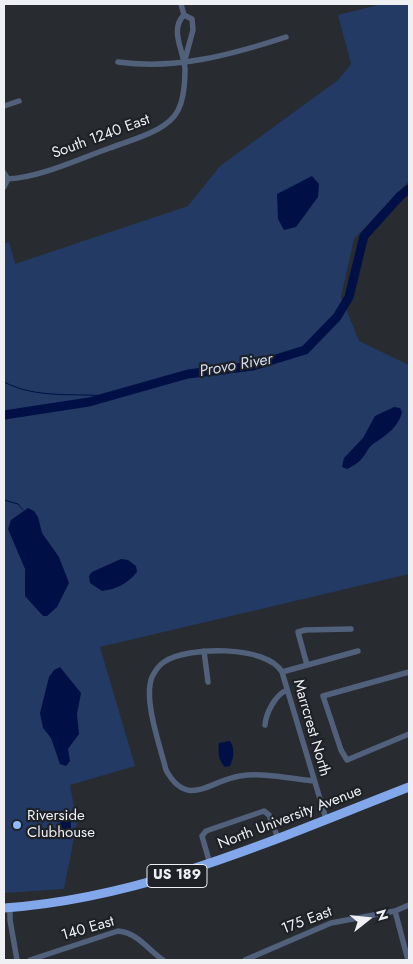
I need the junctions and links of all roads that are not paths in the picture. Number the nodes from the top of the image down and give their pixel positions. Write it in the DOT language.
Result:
graph roads {
  1 [pos="181,4"];
  2 [pos="184,15"];
  3 [pos="286,37"];
  4 [pos="118,62"];
  5 [pos="184,63"];
  6 [pos="19,101"];
  7 [pos="4,106"];
  8 [pos="4,173"];
  9 [pos="8,179"];
  10 [pos="4,187"];
  11 [pos="351,629"];
  12 [pos="204,651"];
  13 [pos="358,651"];
  14 [pos="307,665"];
  15 [pos="282,672"];
  16 [pos="409,672"];
  17 [pos="208,682"];
  18 [pos="287,690"];
  19 [pos="264,725"];
  20 [pos="409,734"];
  21 [pos="314,781"];
  22 [pos="409,787"];
  23 [pos="326,820"];
  24 [pos="278,838"];
  25 [pos="210,864"];
  26 [pos="409,905"];
  27 [pos="7,908"];
  28 [pos="395,911"];
  29 [pos="17,960"];
  30 [pos="30,960"];
  31 [pos="164,960"];
  32 [pos="245,960"];
  33 [pos="408,960"];
  1 -- 2 [label="street"];
  2 -- 5 [label="street"];
  2 -- 5 [label="street"];
  3 -- 5 [label="street"];
  4 -- 5 [label="street"];
  5 -- 9 [label="street, South 1240 East"];
  6 -- 7 [label="street"];
  8 -- 9 [label="street"];
  9 -- 10 [label="street"];
  11 -- 14 [label="street"];
  12 -- 15 [label="street"];
  12 -- 17 [label="street"];
  12 -- 21 [label="street"];
  13 -- 14 [label="street"];
  14 -- 15 [label="street"];
  15 -- 18 [label="street, Marrcrest North"];
  16 -- 20 [label="street"];
  18 -- 19 [label="street"];
  18 -- 21 [label="street, Marrcrest North"];
  21 -- 23 [label="street, Marrcrest North"];
  22 -- 23 [label="highway, North University Avenue / US 189"];
  23 -- 24 [label="highway, North University Avenue / US 189"];
  24 -- 25 [label="highway, North University Avenue / US 189"];
  24 -- 25 [label="street"];
  25 -- 27 [label="highway, North University Avenue / US 189"];
  26 -- 28 [label="street, 175 East"];
  27 -- 29 [label="street"];
  28 -- 32 [label="street, 175 East"];
  28 -- 33 [label="street"];
  30 -- 31 [label="street, 140 East"];
}
